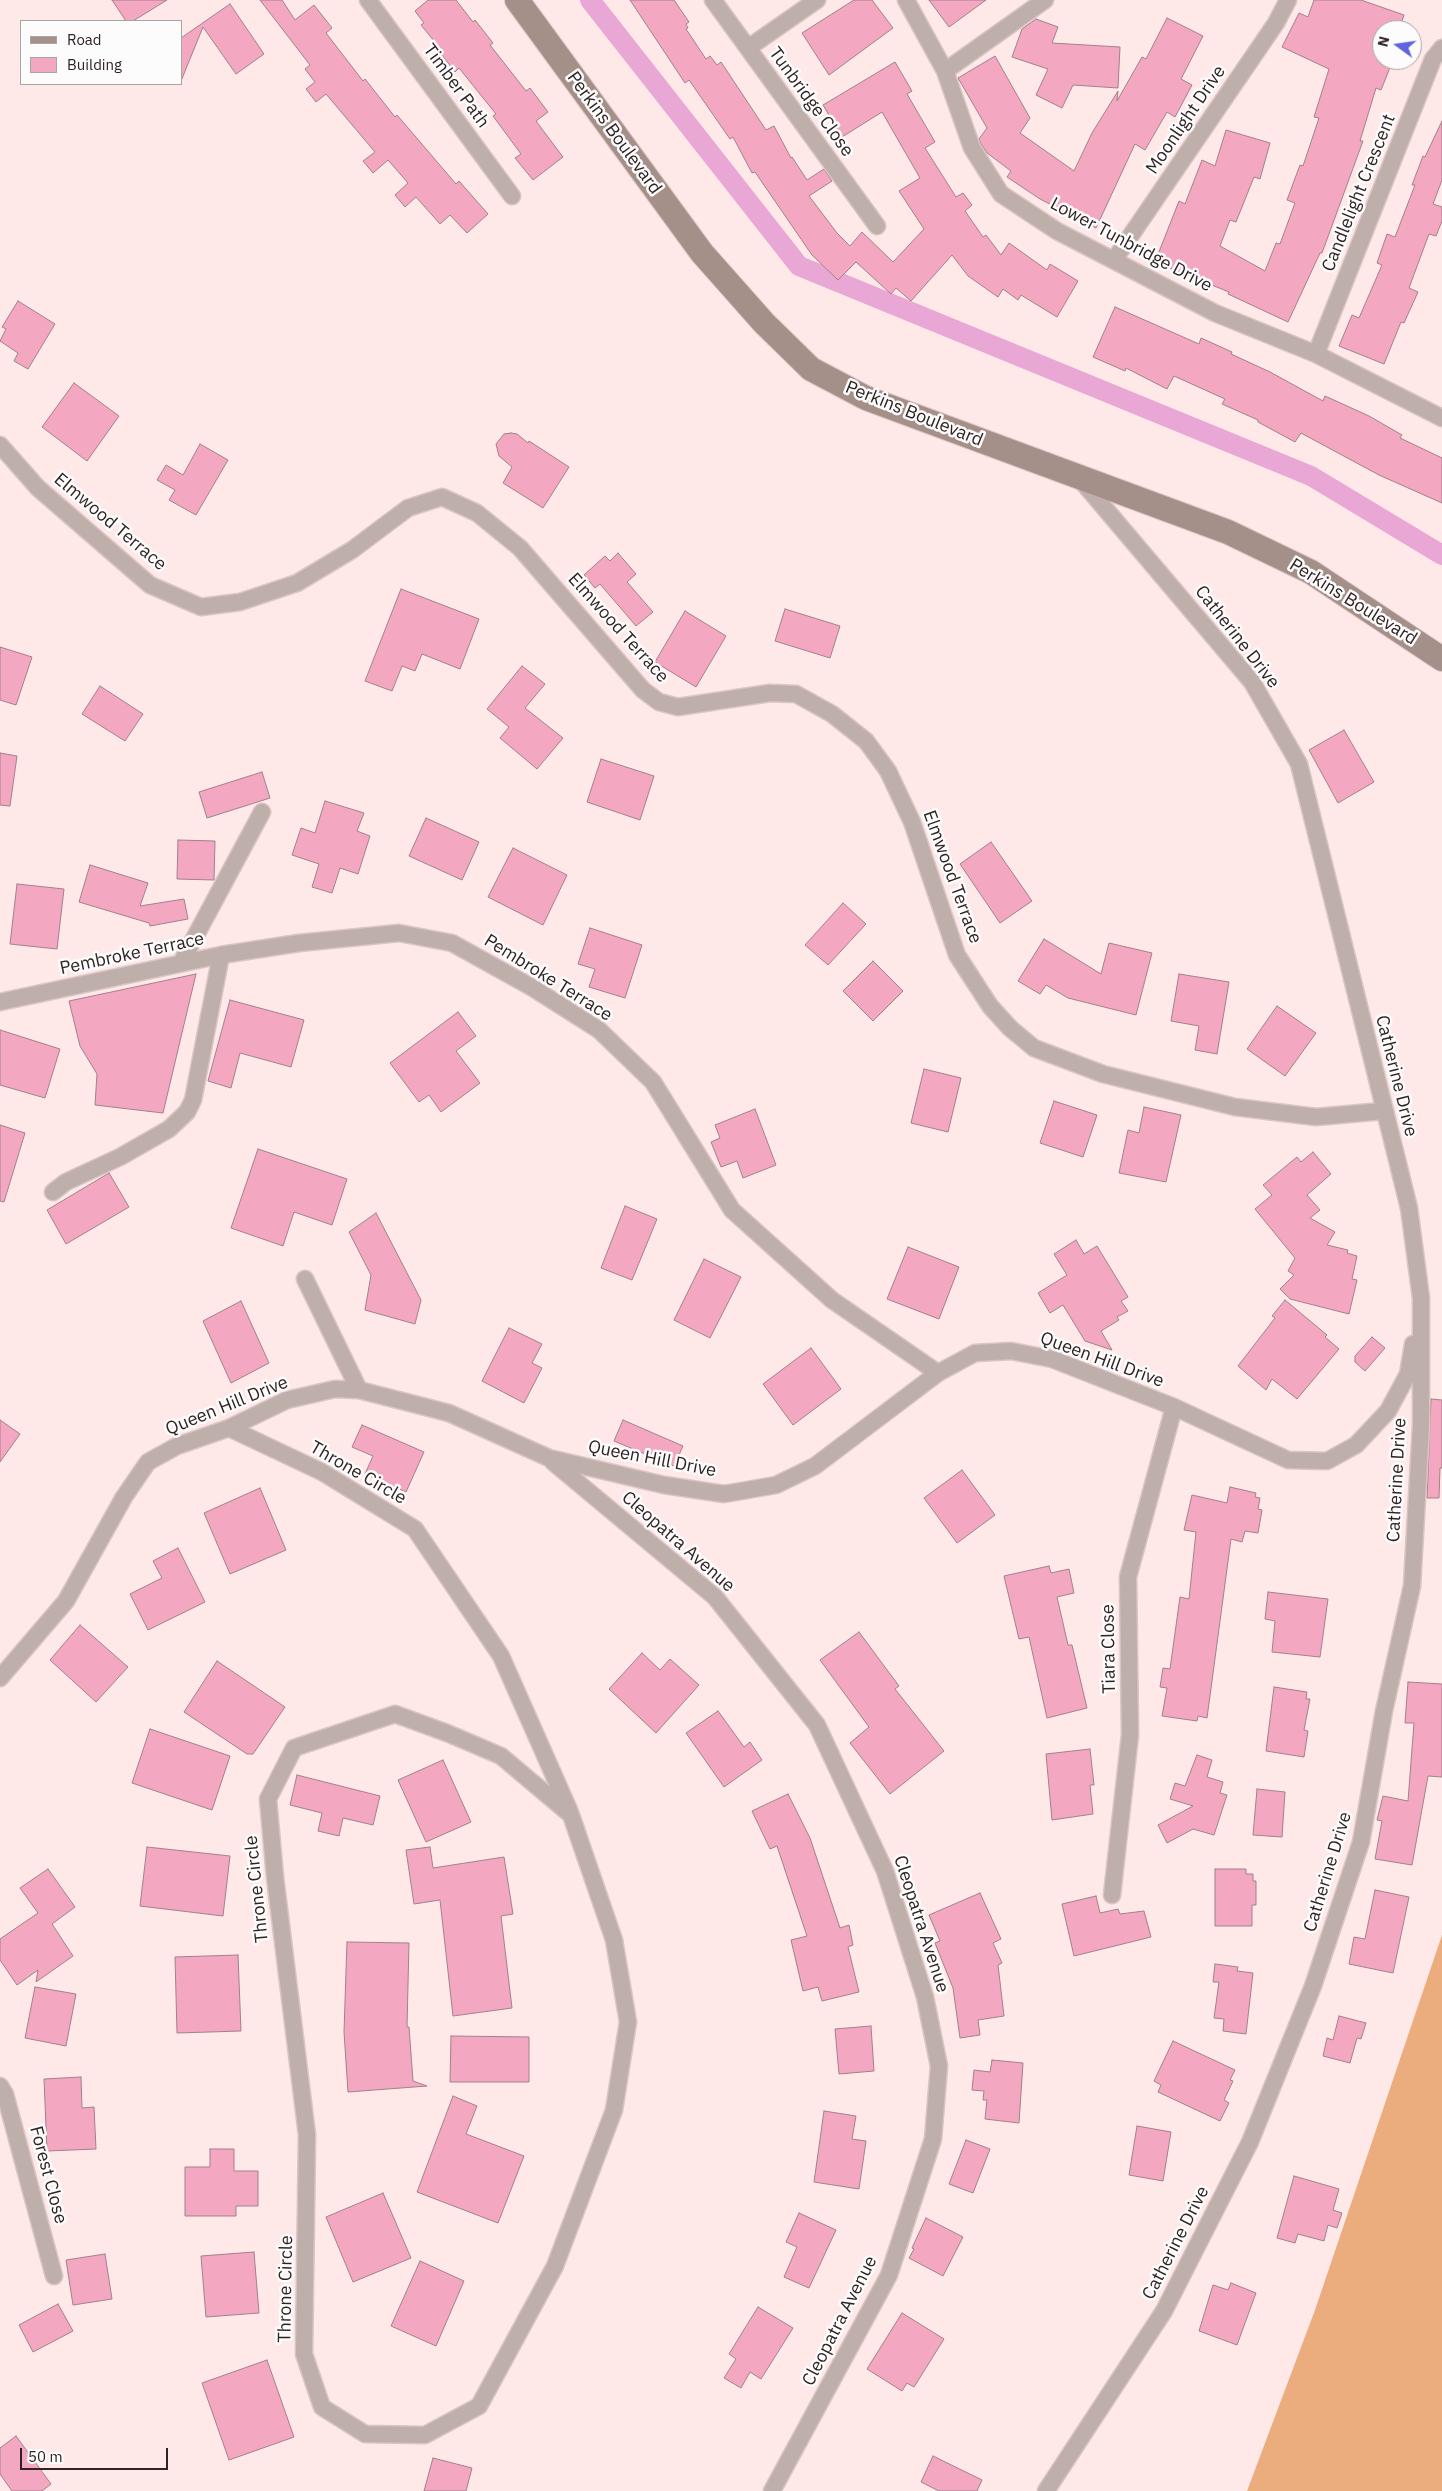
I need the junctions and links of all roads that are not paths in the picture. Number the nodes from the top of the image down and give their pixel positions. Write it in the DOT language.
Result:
graph roads {
  1 [pos="368,0"];
  2 [pos="517,0"];
  3 [pos="713,0"];
  4 [pos="818,0"];
  5 [pos="906,0"];
  6 [pos="1045,0"];
  7 [pos="1288,0"];
  8 [pos="748,48"];
  9 [pos="1442,48"];
  10 [pos="946,71"];
  11 [pos="512,196"];
  12 [pos="877,226"];
  13 [pos="1114,260"];
  14 [pos="1316,354"];
  15 [pos="1442,418"];
  16 [pos="0,445"];
  17 [pos="1080,479"];
  18 [pos="1442,659"];
  19 [pos="262,812"];
  20 [pos="221,955"];
  21 [pos="181,963"];
  22 [pos="0,1002"];
  23 [pos="1384,1111"];
  24 [pos="53,1192"];
  25 [pos="305,1279"];
  26 [pos="1421,1298"];
  27 [pos="938,1373"];
  28 [pos="359,1390"];
  29 [pos="1174,1407"];
  30 [pos="229,1428"];
  31 [pos="549,1458"];
  32 [pos="0,1678"];
  33 [pos="571,1815"];
  34 [pos="1112,1895"];
  35 [pos="0,2086"];
  36 [pos="54,2276"];
  37 [pos="772,2491"];
  38 [pos="1046,2491"];
  1 -- 11 [label="street, Timber Path"];
  2 -- 17 [label="street, Perkins Boulevard"];
  3 -- 8 [label="street, Tunbridge Close"];
  4 -- 8 [label="street"];
  5 -- 10 [label="street, Lower Tunbridge Drive"];
  6 -- 10 [label="street"];
  7 -- 13 [label="street, Moonlight Drive"];
  8 -- 12 [label="street, Tunbridge Close"];
  9 -- 14 [label="street, Candlelight Crescent"];
  10 -- 13 [label="street, Lower Tunbridge Drive"];
  13 -- 14 [label="street, Lower Tunbridge Drive"];
  14 -- 15 [label="street, Lower Tunbridge Drive"];
  16 -- 23 [label="street, Elmwood Terrace"];
  17 -- 18 [label="street, Perkins Boulevard"];
  17 -- 23 [label="street, Catherine Drive"];
  19 -- 21 [label="street"];
  20 -- 21 [label="street, Pembroke Terrace"];
  20 -- 24 [label="street"];
  20 -- 27 [label="street, Pembroke Terrace"];
  21 -- 22 [label="street, Pembroke Terrace"];
  23 -- 26 [label="street, Catherine Drive"];
  25 -- 28 [label="street"];
  26 -- 29 [label="street, Queen Hill Drive"];
  26 -- 38 [label="street, Catherine Drive"];
  27 -- 29 [label="street, Queen Hill Drive"];
  27 -- 31 [label="street, Queen Hill Drive"];
  28 -- 30 [label="street, Queen Hill Drive"];
  28 -- 31 [label="street, Queen Hill Drive"];
  29 -- 34 [label="street, Tiara Close"];
  30 -- 32 [label="street, Queen Hill Drive"];
  30 -- 33 [label="street, Throne Circle"];
  31 -- 37 [label="street, Cleopatra Avenue"];
  33 -- 33 [label="street, Throne Circle"];
  35 -- 36 [label="street, Forest Close"];
}
